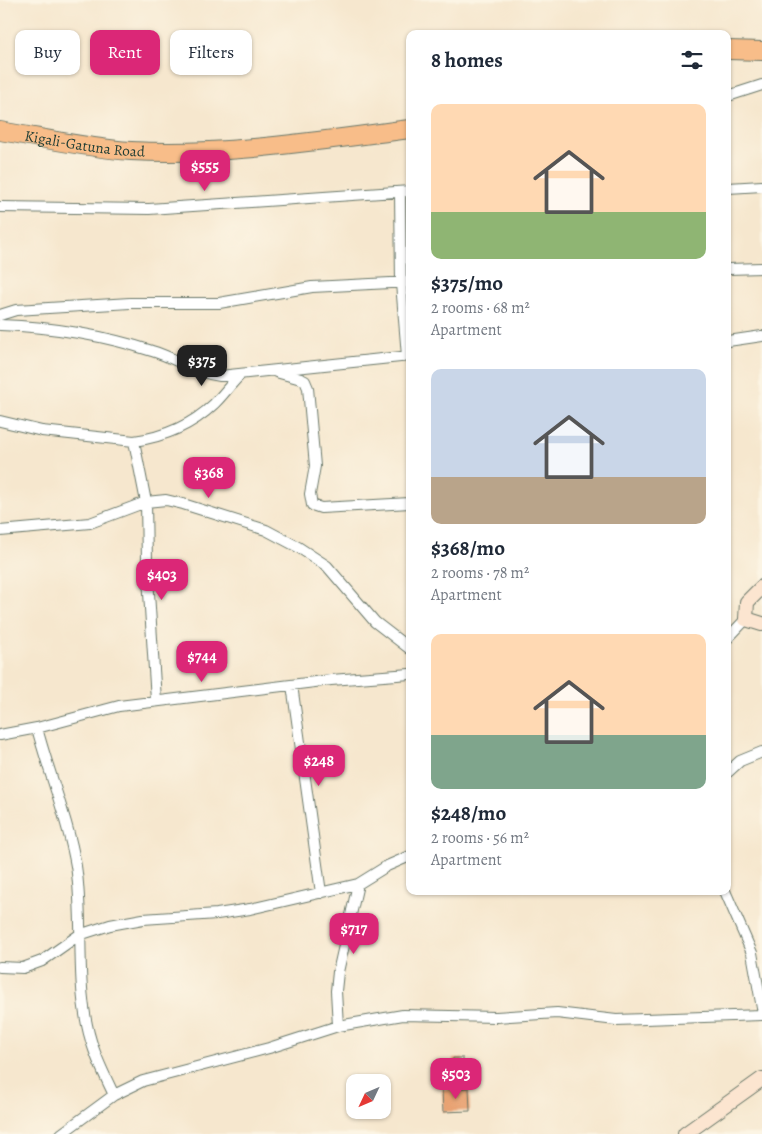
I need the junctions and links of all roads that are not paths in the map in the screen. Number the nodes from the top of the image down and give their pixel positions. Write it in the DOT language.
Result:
graph roads {
  1 [pos="731,50"];
  2 [pos="762,50"];
  3 [pos="762,85"];
  4 [pos="731,95"];
  5 [pos="406,129"];
  6 [pos="0,131"];
  7 [pos="762,186"];
  8 [pos="731,188"];
  9 [pos="405,192"];
  10 [pos="0,207"];
  11 [pos="762,268"];
  12 [pos="731,269"];
  13 [pos="405,283"];
  14 [pos="406,307"];
  15 [pos="0,315"];
  16 [pos="0,326"];
  17 [pos="762,336"];
  18 [pos="731,341"];
  19 [pos="406,356"];
  20 [pos="270,371"];
  21 [pos="240,375"];
  22 [pos="0,421"];
  23 [pos="134,441"];
  24 [pos="146,502"];
  25 [pos="406,503"];
  26 [pos="0,530"];
  27 [pos="762,587"];
  28 [pos="746,619"];
  29 [pos="762,624"];
  30 [pos="731,635"];
  31 [pos="406,646"];
  32 [pos="406,674"];
  33 [pos="292,685"];
  34 [pos="156,700"];
  35 [pos="37,728"];
  36 [pos="0,735"];
  37 [pos="762,752"];
  38 [pos="731,769"];
  39 [pos="406,858"];
  40 [pos="358,884"];
  41 [pos="321,893"];
  42 [pos="727,895"];
  43 [pos="79,935"];
  44 [pos="0,967"];
  45 [pos="762,1008"];
  46 [pos="762,1015"];
  47 [pos="338,1026"];
  48 [pos="762,1079"];
  49 [pos="114,1095"];
  50 [pos="61,1134"];
  51 [pos="685,1134"];
  1 -- 2 [label="highway"];
  3 -- 4 [label="street"];
  5 -- 6 [label="highway, Kigali-Gatuna Road"];
  7 -- 8 [label="street"];
  9 -- 10 [label="street"];
  9 -- 13 [label="street"];
  11 -- 12 [label="street"];
  13 -- 14 [label="street"];
  13 -- 15 [label="street"];
  16 -- 21 [label="street"];
  17 -- 18 [label="street"];
  19 -- 20 [label="street"];
  20 -- 21 [label="street"];
  20 -- 25 [label="street"];
  21 -- 23 [label="street"];
  22 -- 23 [label="street"];
  23 -- 24 [label="street"];
  24 -- 26 [label="street"];
  24 -- 31 [label="street"];
  24 -- 34 [label="street"];
  27 -- 28 [label="street"];
  28 -- 29 [label="street"];
  28 -- 30 [label="street"];
  32 -- 33 [label="street"];
  33 -- 34 [label="street"];
  33 -- 41 [label="street"];
  34 -- 35 [label="street"];
  35 -- 36 [label="street"];
  35 -- 43 [label="street"];
  37 -- 38 [label="street"];
  39 -- 40 [label="street"];
  40 -- 41 [label="street"];
  40 -- 47 [label="street"];
  41 -- 43 [label="street"];
  42 -- 45 [label="street"];
  43 -- 44 [label="street"];
  43 -- 49 [label="street"];
  46 -- 47 [label="street"];
  47 -- 49 [label="street"];
  48 -- 51 [label="street"];
  49 -- 50 [label="street"];
}
